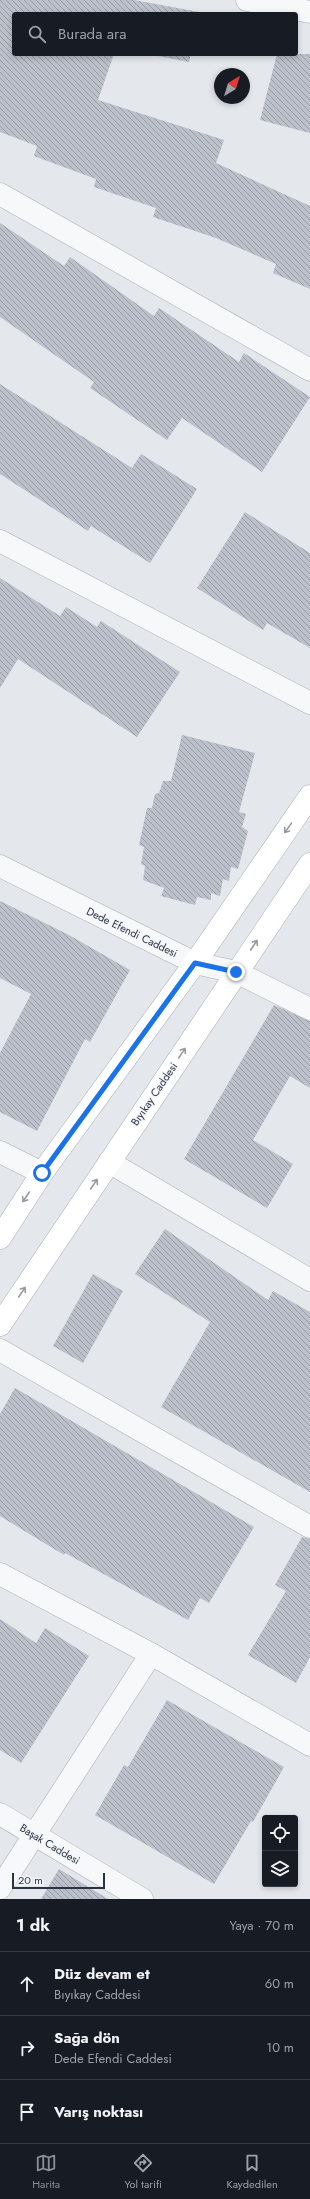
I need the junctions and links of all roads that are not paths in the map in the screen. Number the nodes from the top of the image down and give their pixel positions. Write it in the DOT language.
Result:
graph roads {
  1 [pos="247,0"];
  2 [pos="310,12"];
  3 [pos="0,194"];
  4 [pos="310,370"];
  5 [pos="0,541"];
  6 [pos="310,703"];
  7 [pos="310,796"];
  8 [pos="310,864"];
  9 [pos="0,866"];
  10 [pos="195,963"];
  11 [pos="236,972"];
  12 [pos="310,1009"];
  13 [pos="0,1152"];
  14 [pos="109,1162"];
  15 [pos="42,1173"];
  16 [pos="0,1238"];
  17 [pos="310,1280"];
  18 [pos="0,1325"];
  19 [pos="0,1350"];
  20 [pos="310,1527"];
  21 [pos="0,1574"];
  22 [pos="151,1654"];
  23 [pos="310,1745"];
  24 [pos="0,1814"];
  25 [pos="34,1835"];
  26 [pos="0,1888"];
  27 [pos="142,1899"];
  1 -- 2 [label="street"];
  3 -- 4 [label="street"];
  5 -- 6 [label="street"];
  7 -- 10 [label="street, one-way"];
  11 -- 8 [label="street, Bıyıkay Caddesi, one-way"];
  9 -- 10 [label="street, Dede Efendi Caddesi"];
  10 -- 11 [label="street, Dede Efendi Caddesi"];
  10 -- 15 [label="street"];
  11 -- 12 [label="street, Dede Efendi Caddesi"];
  14 -- 11 [label="street, Bıyıkay Caddesi, one-way"];
  13 -- 15 [label="street"];
  14 -- 17 [label="street"];
  18 -- 14 [label="street, Bıyıkay Caddesi, one-way"];
  15 -- 16 [label="street, one-way"];
  19 -- 20 [label="street"];
  21 -- 22 [label="street"];
  22 -- 23 [label="street"];
  22 -- 25 [label="street"];
  24 -- 25 [label="street, Başak Caddesi"];
  25 -- 26 [label="street"];
  25 -- 27 [label="street, Başak Caddesi"];
}
